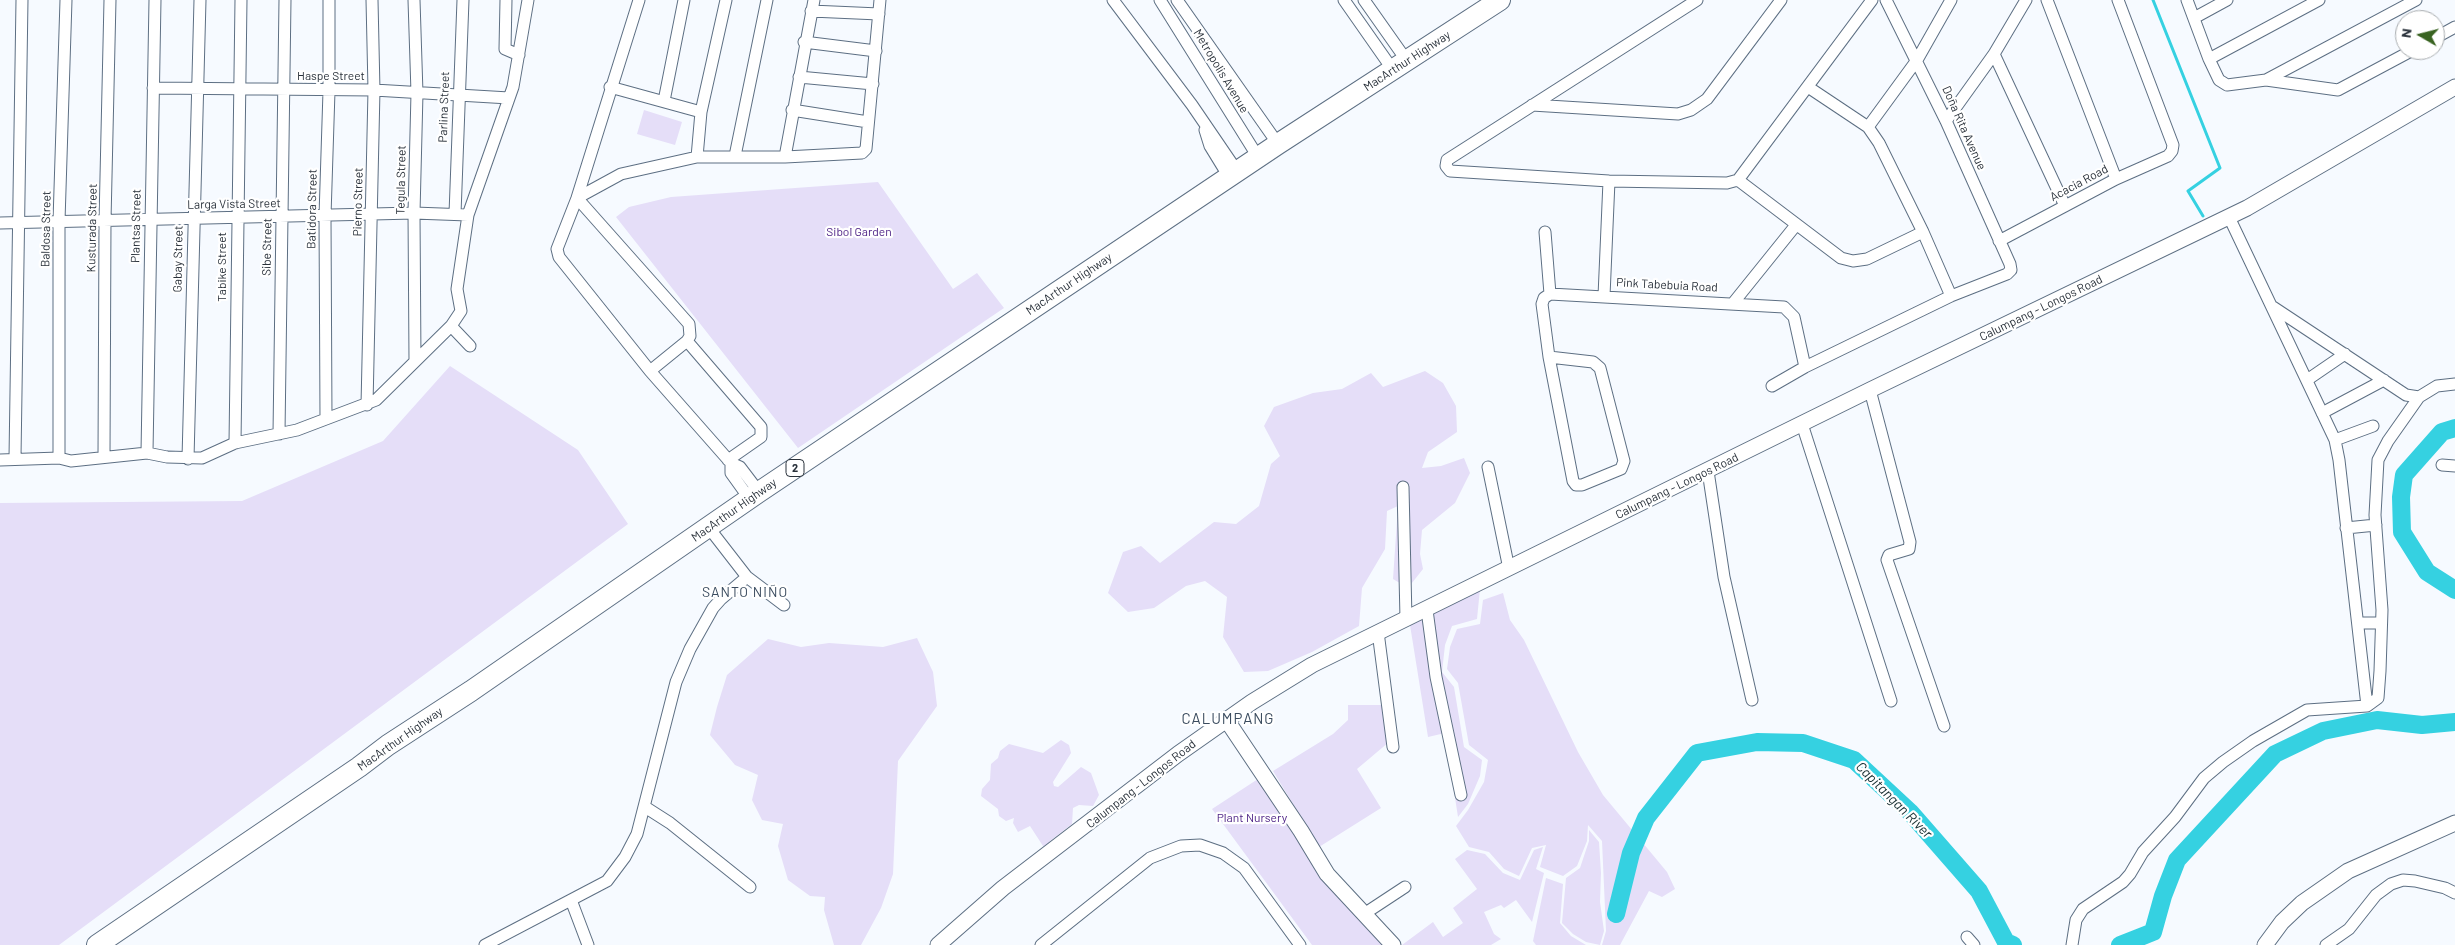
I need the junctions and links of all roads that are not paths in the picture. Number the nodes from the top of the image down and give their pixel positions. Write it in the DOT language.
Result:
graph roads {
  1 [pos="22,0"];
  2 [pos="66,0"];
  3 [pos="110,0"];
  4 [pos="155,0"];
  5 [pos="200,0"];
  6 [pos="241,0"];
  7 [pos="285,0"];
  8 [pos="329,0"];
  9 [pos="372,0"];
  10 [pos="414,0"];
  11 [pos="463,0"];
  12 [pos="506,0"];
  13 [pos="528,0"];
  14 [pos="640,0"];
  15 [pos="684,0"];
  16 [pos="726,0"];
  17 [pos="768,0"];
  18 [pos="880,0"];
  19 [pos="1113,0"];
  20 [pos="1160,0"];
  21 [pos="1177,0"];
  22 [pos="1344,0"];
  23 [pos="1364,0"];
  24 [pos="1500,0"];
  25 [pos="1697,0"];
  26 [pos="1781,0"];
  27 [pos="1872,0"];
  28 [pos="1886,0"];
  29 [pos="1951,0"];
  30 [pos="2026,0"];
  31 [pos="2047,0"];
  32 [pos="2118,0"];
  33 [pos="2187,0"];
  34 [pos="2228,0"];
  35 [pos="2319,0"];
  36 [pos="2416,0"];
  37 [pos="812,6"];
  38 [pos="879,14"];
  39 [pos="2194,18"];
  40 [pos="804,42"];
  41 [pos="876,51"];
  42 [pos="1994,54"];
  43 [pos="519,55"];
  44 [pos="2209,59"];
  45 [pos="1917,60"];
  46 [pos="2395,60"];
  47 [pos="1400,65"];
  48 [pos="799,77"];
  49 [pos="2266,80"];
  50 [pos="873,84"];
  51 [pos="610,87"];
  52 [pos="1808,87"];
  53 [pos="2455,87"];
  54 [pos="153,88"];
  55 [pos="198,88"];
  56 [pos="241,89"];
  57 [pos="286,90"];
  58 [pos="329,90"];
  59 [pos="374,90"];
  60 [pos="417,93"];
  61 [pos="458,95"];
  62 [pos="509,98"];
  63 [pos="664,101"];
  64 [pos="1532,105"];
  65 [pos="792,110"];
  66 [pos="701,112"];
  67 [pos="1946,121"];
  68 [pos="868,122"];
  69 [pos="1262,123"];
  70 [pos="1868,127"];
  71 [pos="1245,137"];
  72 [pos="1278,144"];
  73 [pos="697,156"];
  74 [pos="735,156"];
  75 [pos="785,157"];
  76 [pos="1258,158"];
  77 [pos="1233,174"];
  78 [pos="2116,179"];
  79 [pos="1738,180"];
  80 [pos="1609,181"];
  81 [pos="577,198"];
  82 [pos="2065,206"];
  83 [pos="414,213"];
  84 [pos="372,214"];
  85 [pos="455,214"];
  86 [pos="468,215"];
  87 [pos="325,216"];
  88 [pos="2229,216"];
  89 [pos="282,217"];
  90 [pos="193,218"];
  91 [pos="236,218"];
  92 [pos="150,220"];
  93 [pos="59,221"];
  94 [pos="105,221"];
  95 [pos="0,223"];
  96 [pos="20,223"];
  97 [pos="1796,225"];
  98 [pos="1545,232"];
  99 [pos="1923,232"];
  100 [pos="1999,241"];
  101 [pos="1550,294"];
  102 [pos="1604,296"];
  103 [pos="1951,296"];
  104 [pos="1734,302"];
  105 [pos="2272,306"];
  106 [pos="451,326"];
  107 [pos="687,341"];
  108 [pos="470,346"];
  109 [pos="2344,354"];
  110 [pos="1550,357"];
  111 [pos="415,361"];
  112 [pos="1805,367"];
  113 [pos="650,371"];
  114 [pos="2306,380"];
  115 [pos="2384,380"];
  116 [pos="2455,384"];
  117 [pos="1772,386"];
  118 [pos="1870,390"];
  119 [pos="2419,397"];
  120 [pos="367,405"];
  121 [pos="2322,413"];
  122 [pos="326,419"];
  123 [pos="1802,424"];
  124 [pos="2373,426"];
  125 [pos="279,434"];
  126 [pos="2334,440"];
  127 [pos="235,443"];
  128 [pos="148,453"];
  129 [pos="104,456"];
  130 [pos="15,458"];
  131 [pos="59,458"];
  132 [pos="188,459"];
  133 [pos="0,460"];
  134 [pos="730,461"];
  135 [pos="2442,465"];
  136 [pos="2455,466"];
  137 [pos="1488,467"];
  138 [pos="1708,471"];
  139 [pos="1403,487"];
  140 [pos="754,495"];
  141 [pos="2376,525"];
  142 [pos="709,528"];
  143 [pos="2346,528"];
  144 [pos="1509,569"];
  145 [pos="747,577"];
  146 [pos="784,605"];
  147 [pos="1427,610"];
  148 [pos="1406,619"];
  149 [pos="2358,623"];
  150 [pos="2381,623"];
  151 [pos="1378,632"];
  152 [pos="1752,700"];
  153 [pos="1891,701"];
  154 [pos="2366,706"];
  155 [pos="1226,720"];
  156 [pos="1944,726"];
  157 [pos="1393,747"];
  158 [pos="1460,795"];
  159 [pos="645,807"];
  160 [pos="2455,823"];
  161 [pos="750,886"];
  162 [pos="1405,887"];
  163 [pos="2455,893"];
  164 [pos="571,900"];
  165 [pos="1364,914"];
  166 [pos="97,945"];
  167 [pos="486,945"];
  168 [pos="588,945"];
  169 [pos="938,945"];
  170 [pos="1041,945"];
  171 [pos="1300,945"];
  172 [pos="1393,945"];
  173 [pos="2072,945"];
  174 [pos="2265,945"];
  175 [pos="2326,945"];
  1 -- 96 [label="street"];
  2 -- 93 [label="street, Baldosa Street"];
  3 -- 94 [label="street, Kusturada Street"];
  4 -- 54 [label="street, Plantsa Street"];
  5 -- 55 [label="street, Gabay Street"];
  6 -- 56 [label="street, Tabike Street"];
  7 -- 57 [label="street, Sibe Street"];
  8 -- 58 [label="street, Batidora Street"];
  9 -- 59 [label="street, Pierno Street"];
  10 -- 60 [label="street, Tegula Street"];
  11 -- 61 [label="street, Parlina Street"];
  12 -- 43 [label="street"];
  13 -- 43 [label="street"];
  14 -- 51 [label="street"];
  15 -- 63 [label="street"];
  16 -- 66 [label="street"];
  17 -- 74 [label="street"];
  18 -- 38 [label="street"];
  19 -- 77 [label="street"];
  20 -- 71 [label="street, Metropolis Avenue"];
  21 -- 69 [label="street, Metropolis Avenue"];
  22 -- 47 [label="street"];
  23 -- 47 [label="street"];
  24 -- 47 [label="highway, MacArthur Highway / 2"];
  25 -- 64 [label="street"];
  26 -- 64 [label="street"];
  27 -- 52 [label="street"];
  28 -- 45 [label="street, Doña Rita Avenue"];
  29 -- 45 [label="street"];
  30 -- 42 [label="street"];
  31 -- 78 [label="street"];
  32 -- 78 [label="street, Acacia Road"];
  33 -- 39 [label="street"];
  34 -- 39 [label="street"];
  35 -- 44 [label="street"];
  36 -- 49 [label="street"];
  37 -- 38 [label="street"];
  37 -- 40 [label="street"];
  38 -- 41 [label="street"];
  39 -- 44 [label="street"];
  40 -- 41 [label="street"];
  40 -- 48 [label="street"];
  41 -- 50 [label="street"];
  42 -- 67 [label="street"];
  42 -- 82 [label="street"];
  43 -- 62 [label="street"];
  44 -- 49 [label="street"];
  45 -- 67 [label="street, Doña Rita Avenue"];
  45 -- 70 [label="street"];
  46 -- 49 [label="street"];
  47 -- 72 [label="highway, MacArthur Highway / 2"];
  48 -- 50 [label="street"];
  48 -- 65 [label="street"];
  50 -- 68 [label="street"];
  51 -- 63 [label="street"];
  51 -- 81 [label="street"];
  52 -- 70 [label="street"];
  52 -- 79 [label="street"];
  53 -- 88 [label="street, Calumpang - Longos Road"];
  54 -- 55 [label="street, Haspe Street"];
  54 -- 92 [label="street, Plantsa Street"];
  55 -- 56 [label="street, Haspe Street"];
  55 -- 90 [label="street, Gabay Street"];
  56 -- 57 [label="street, Haspe Street"];
  56 -- 91 [label="street, Tabike Street"];
  57 -- 58 [label="street, Haspe Street"];
  57 -- 89 [label="street, Sibe Street"];
  58 -- 59 [label="street, Haspe Street"];
  58 -- 87 [label="street, Batidora Street"];
  59 -- 60 [label="street, Haspe Street"];
  59 -- 84 [label="street, Pierno Street"];
  60 -- 61 [label="street, Haspe Street"];
  60 -- 83 [label="street, Tegula Street"];
  61 -- 62 [label="street, Haspe Street"];
  61 -- 85 [label="street, Parlina Street"];
  62 -- 86 [label="street"];
  63 -- 66 [label="street"];
  64 -- 80 [label="street"];
  65 -- 68 [label="street"];
  65 -- 75 [label="street"];
  66 -- 73 [label="street"];
  67 -- 100 [label="street, Doña Rita Avenue"];
  68 -- 75 [label="street"];
  69 -- 71 [label="street"];
  69 -- 72 [label="street, Metropolis Avenue"];
  70 -- 99 [label="street"];
  71 -- 76 [label="street, Metropolis Avenue"];
  72 -- 76 [label="highway, MacArthur Highway / 2"];
  73 -- 74 [label="street"];
  73 -- 81 [label="street"];
  74 -- 75 [label="street"];
  76 -- 77 [label="highway, MacArthur Highway / 2"];
  77 -- 140 [label="highway, MacArthur Highway / 2"];
  78 -- 82 [label="street, Acacia Road"];
  79 -- 80 [label="street"];
  79 -- 97 [label="street"];
  80 -- 102 [label="street"];
  81 -- 107 [label="street"];
  81 -- 113 [label="street"];
  82 -- 100 [label="street, Acacia Road"];
  83 -- 84 [label="street, Larga Vista Street"];
  83 -- 85 [label="street, Larga Vista Street"];
  83 -- 111 [label="street, Tegula Street"];
  84 -- 87 [label="street, Larga Vista Street"];
  84 -- 120 [label="street, Pierno Street"];
  85 -- 86 [label="street, Larga Vista Street"];
  86 -- 106 [label="street"];
  87 -- 89 [label="street, Larga Vista Street"];
  87 -- 122 [label="street, Batidora Street"];
  88 -- 105 [label="street"];
  88 -- 118 [label="street, Calumpang - Longos Road"];
  89 -- 91 [label="street, Larga Vista Street"];
  89 -- 125 [label="street, Sibe Street"];
  90 -- 91 [label="street, Larga Vista Street"];
  90 -- 92 [label="street, Larga Vista Street"];
  90 -- 132 [label="street, Gabay Street"];
  91 -- 127 [label="street, Tabike Street"];
  92 -- 94 [label="street, Larga Vista Street"];
  92 -- 128 [label="street, Plantsa Street"];
  93 -- 94 [label="street, Larga Vista Street"];
  93 -- 96 [label="street, Larga Vista Street"];
  93 -- 131 [label="street, Baldosa Street"];
  94 -- 129 [label="street, Kusturada Street"];
  95 -- 96 [label="street, Larga Vista Street"];
  96 -- 130 [label="street"];
  97 -- 99 [label="street"];
  97 -- 104 [label="street"];
  98 -- 101 [label="street"];
  99 -- 103 [label="street"];
  100 -- 103 [label="street, Doña Rita Avenue"];
  101 -- 102 [label="street, Pink Tabebuia Road"];
  101 -- 110 [label="street"];
  102 -- 104 [label="street, Pink Tabebuia Road"];
  103 -- 112 [label="street"];
  104 -- 112 [label="street, Pink Tabebuia Road"];
  105 -- 109 [label="street"];
  105 -- 114 [label="street"];
  106 -- 108 [label="street"];
  106 -- 111 [label="street"];
  107 -- 113 [label="street"];
  107 -- 134 [label="street"];
  109 -- 114 [label="street"];
  109 -- 115 [label="street"];
  110 -- 110 [label="street"];
  111 -- 120 [label="street"];
  112 -- 117 [label="street"];
  113 -- 134 [label="street"];
  114 -- 121 [label="street"];
  115 -- 119 [label="street"];
  115 -- 121 [label="street"];
  116 -- 119 [label="street"];
  118 -- 123 [label="street, Calumpang - Longos Road"];
  118 -- 156 [label="street"];
  119 -- 141 [label="street"];
  120 -- 122 [label="street"];
  121 -- 126 [label="street"];
  122 -- 125 [label="street"];
  123 -- 138 [label="street, Calumpang - Longos Road"];
  123 -- 153 [label="street"];
  124 -- 126 [label="street"];
  125 -- 127 [label="street"];
  126 -- 143 [label="street"];
  127 -- 132 [label="street"];
  128 -- 129 [label="street"];
  128 -- 132 [label="street"];
  129 -- 131 [label="street"];
  130 -- 131 [label="street"];
  130 -- 133 [label="street"];
  134 -- 140 [label="street"];
  135 -- 136 [label="street"];
  137 -- 144 [label="street"];
  138 -- 144 [label="street, Calumpang - Longos Road"];
  138 -- 152 [label="street"];
  139 -- 148 [label="street"];
  140 -- 142 [label="highway, MacArthur Highway / 2"];
  141 -- 143 [label="street"];
  141 -- 150 [label="street"];
  142 -- 145 [label="street"];
  142 -- 166 [label="highway, MacArthur Highway / 2"];
  143 -- 149 [label="street"];
  144 -- 147 [label="street, Calumpang - Longos Road"];
  145 -- 146 [label="street"];
  145 -- 159 [label="street"];
  147 -- 148 [label="street, Calumpang - Longos Road"];
  147 -- 158 [label="street"];
  148 -- 151 [label="street, Calumpang - Longos Road"];
  149 -- 150 [label="street"];
  149 -- 154 [label="street"];
  150 -- 154 [label="street"];
  151 -- 155 [label="street, Calumpang - Longos Road"];
  151 -- 157 [label="street"];
  154 -- 173 [label="street"];
  155 -- 165 [label="street"];
  155 -- 169 [label="street, Calumpang - Longos Road"];
  159 -- 161 [label="street"];
  159 -- 164 [label="street"];
  160 -- 174 [label="street"];
  162 -- 165 [label="street"];
  163 -- 175 [label="street"];
  164 -- 167 [label="street"];
  164 -- 168 [label="street"];
  165 -- 172 [label="street"];
  170 -- 171 [label="street"];
}
